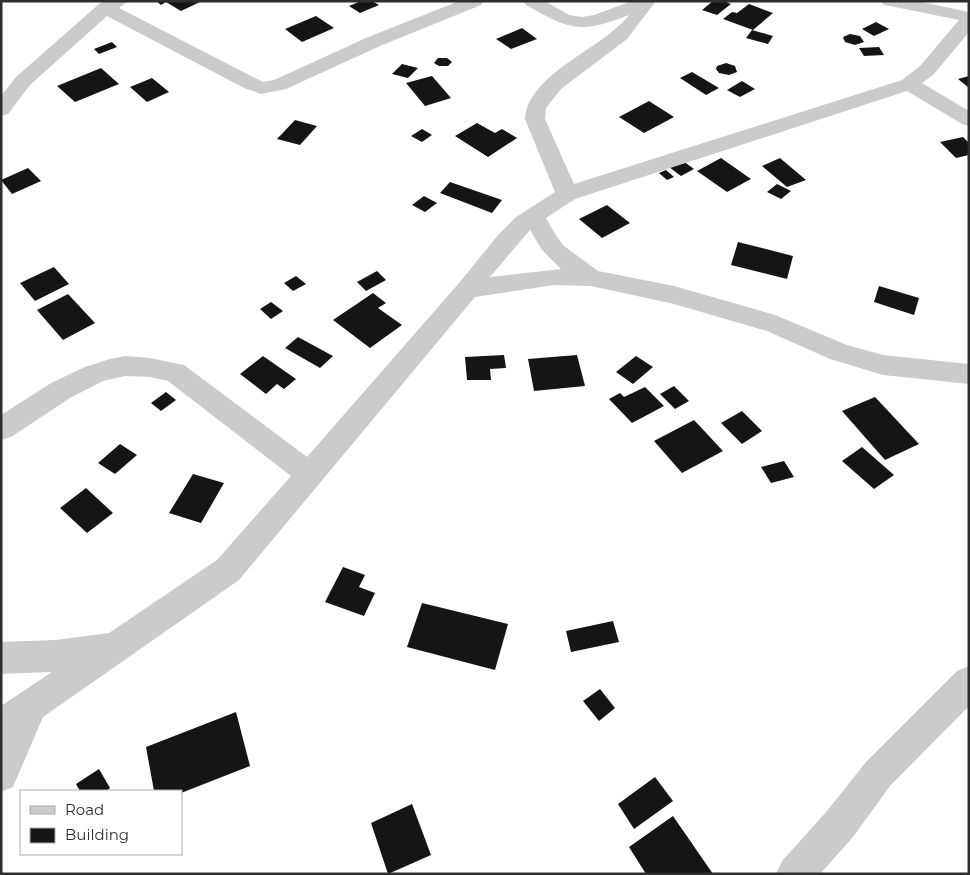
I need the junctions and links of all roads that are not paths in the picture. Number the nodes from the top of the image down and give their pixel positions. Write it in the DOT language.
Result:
graph roads {
  1 [pos="475,1"];
  2 [pos="532,1"];
  3 [pos="890,1"];
  4 [pos="647,2"];
  5 [pos="112,5"];
  6 [pos="969,18"];
  7 [pos="909,84"];
  8 [pos="1,110"];
  9 [pos="969,120"];
  10 [pos="567,194"];
  11 [pos="534,214"];
  12 [pos="591,278"];
  13 [pos="468,289"];
  14 [pos="969,374"];
  15 [pos="1,429"];
  16 [pos="310,475"];
  17 [pos="115,647"];
  18 [pos="1,658"];
  19 [pos="969,682"];
  20 [pos="31,706"];
  21 [pos="1,726"];
  22 [pos="1,775"];
  23 [pos="795,874"];
  1 -- 5 [label="street"];
  2 -- 4 [label="street"];
  3 -- 6 [label="street"];
  4 -- 10 [label="street"];
  5 -- 8 [label="street"];
  6 -- 7 [label="street"];
  7 -- 9 [label="street"];
  7 -- 10 [label="street"];
  10 -- 11 [label="street"];
  11 -- 12 [label="street"];
  11 -- 13 [label="street"];
  12 -- 13 [label="street"];
  12 -- 14 [label="street"];
  13 -- 16 [label="street"];
  15 -- 16 [label="street"];
  16 -- 17 [label="street"];
  17 -- 18 [label="street"];
  17 -- 20 [label="street"];
  19 -- 23 [label="street"];
  20 -- 21 [label="street"];
  20 -- 22 [label="street"];
}
